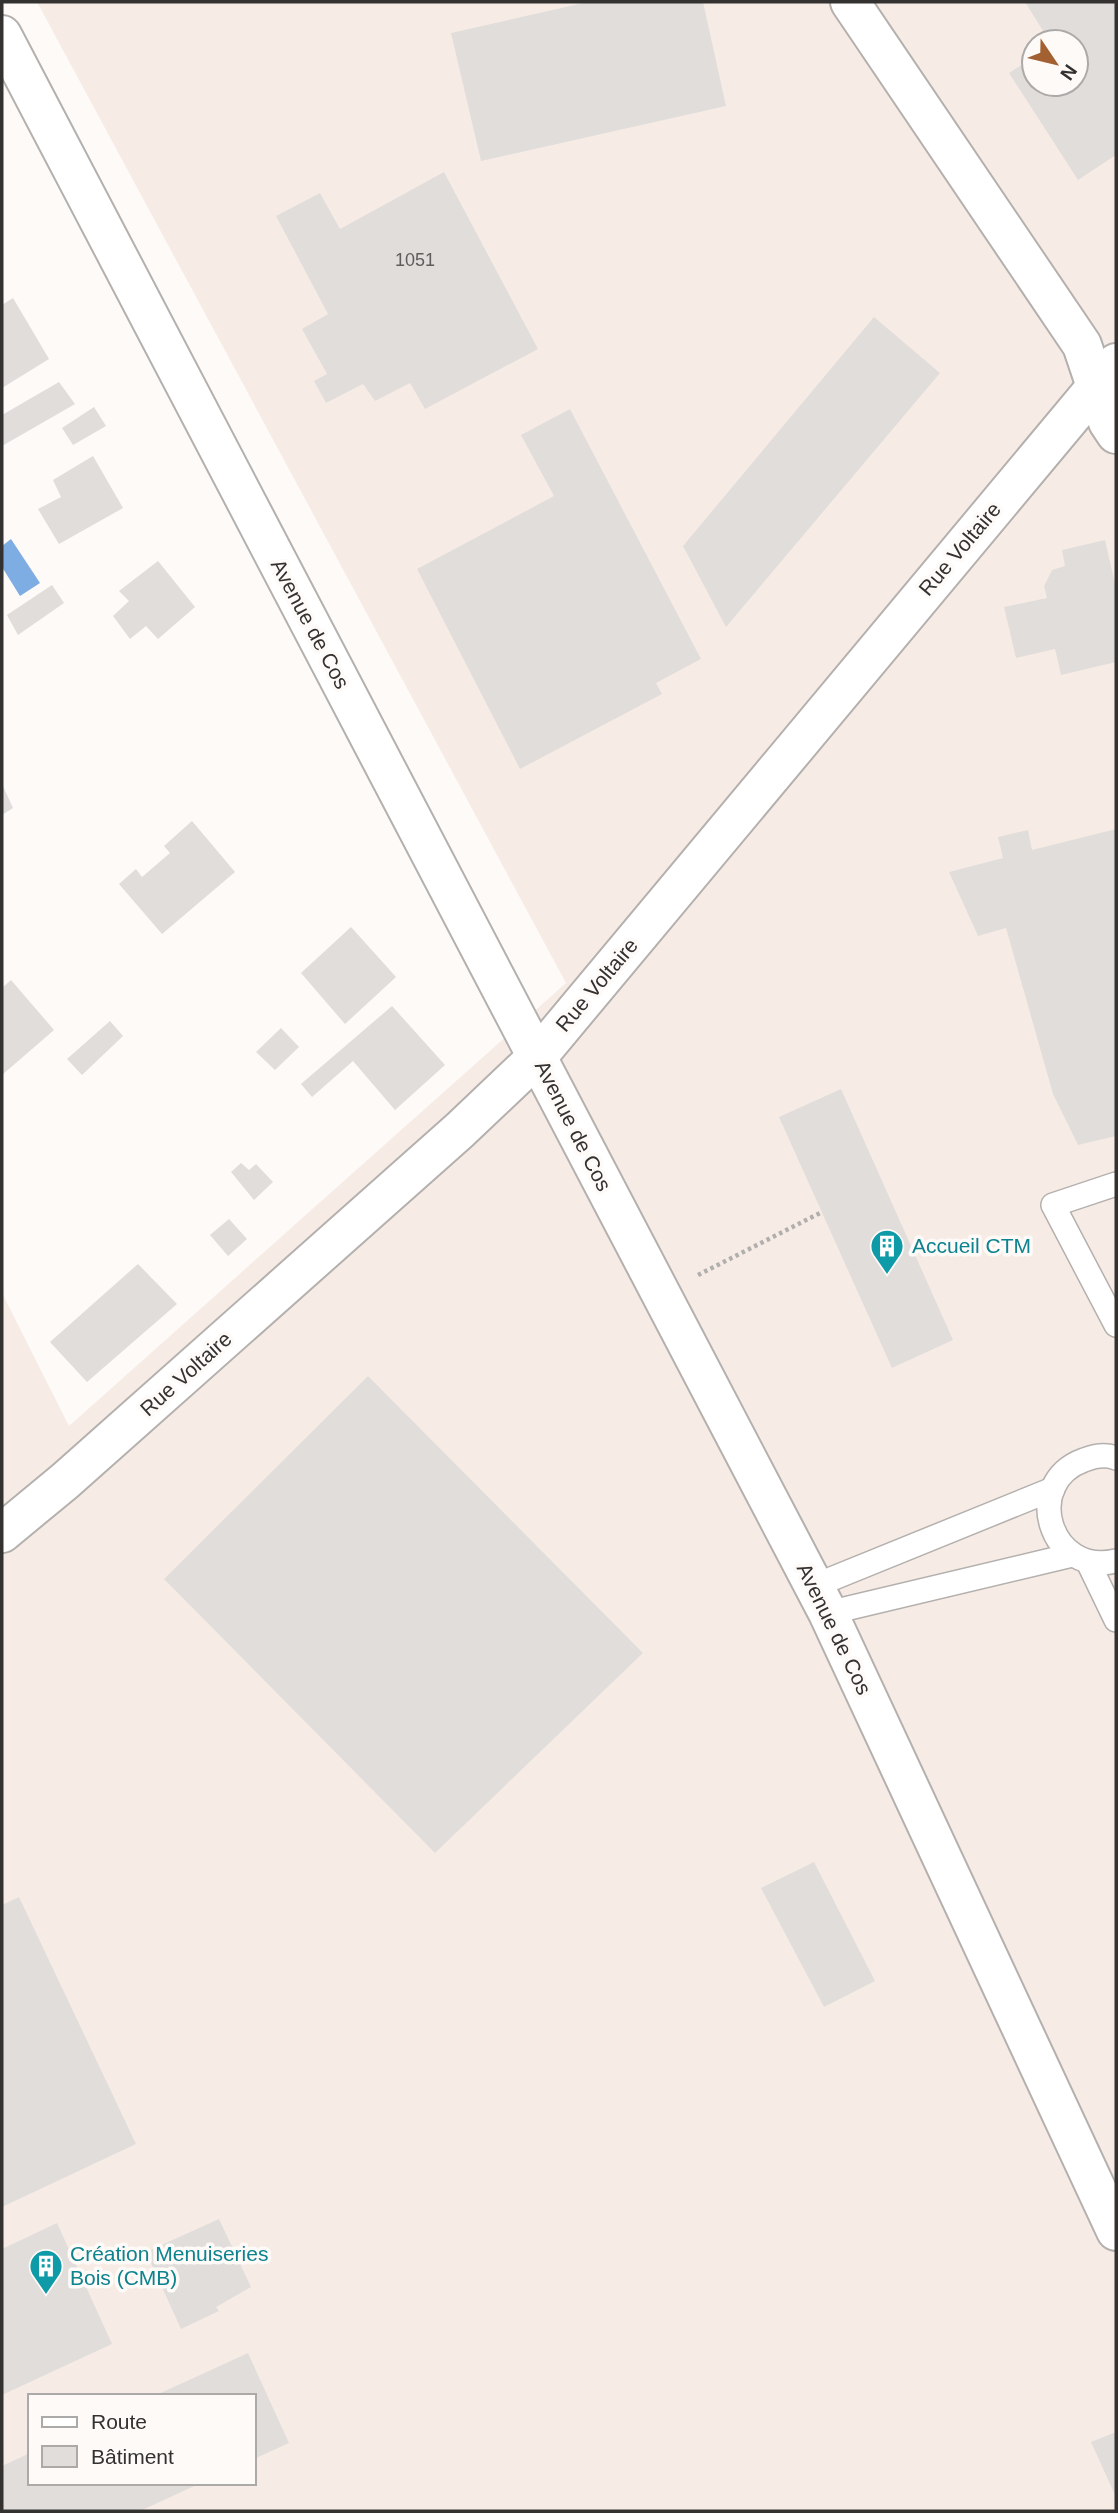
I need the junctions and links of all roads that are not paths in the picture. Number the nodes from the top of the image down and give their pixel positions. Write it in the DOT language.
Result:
graph roads {
  1 [pos="850,2"];
  2 [pos="2,35"];
  3 [pos="1106,375"];
  4 [pos="1116,434"];
  5 [pos="538,1056"];
  6 [pos="1116,1184"];
  7 [pos="1116,1325"];
  8 [pos="1116,1458"];
  9 [pos="1053,1489"];
  10 [pos="2,1533"];
  11 [pos="1080,1559"];
  12 [pos="1116,1561"];
  13 [pos="821,1600"];
  14 [pos="1116,1620"];
  15 [pos="1116,2231"];
  1 -- 3 [label="street"];
  2 -- 5 [label="street, Avenue de Cos"];
  3 -- 4 [label="street"];
  3 -- 5 [label="street, Rue Voltaire"];
  5 -- 10 [label="street, Rue Voltaire"];
  5 -- 13 [label="street, Avenue de Cos"];
  6 -- 7 [label="lane"];
  8 -- 9 [label="lane"];
  9 -- 11 [label="lane"];
  9 -- 13 [label="lane"];
  11 -- 12 [label="lane"];
  11 -- 13 [label="lane"];
  11 -- 14 [label="lane"];
  13 -- 15 [label="street, Avenue de Cos"];
}
